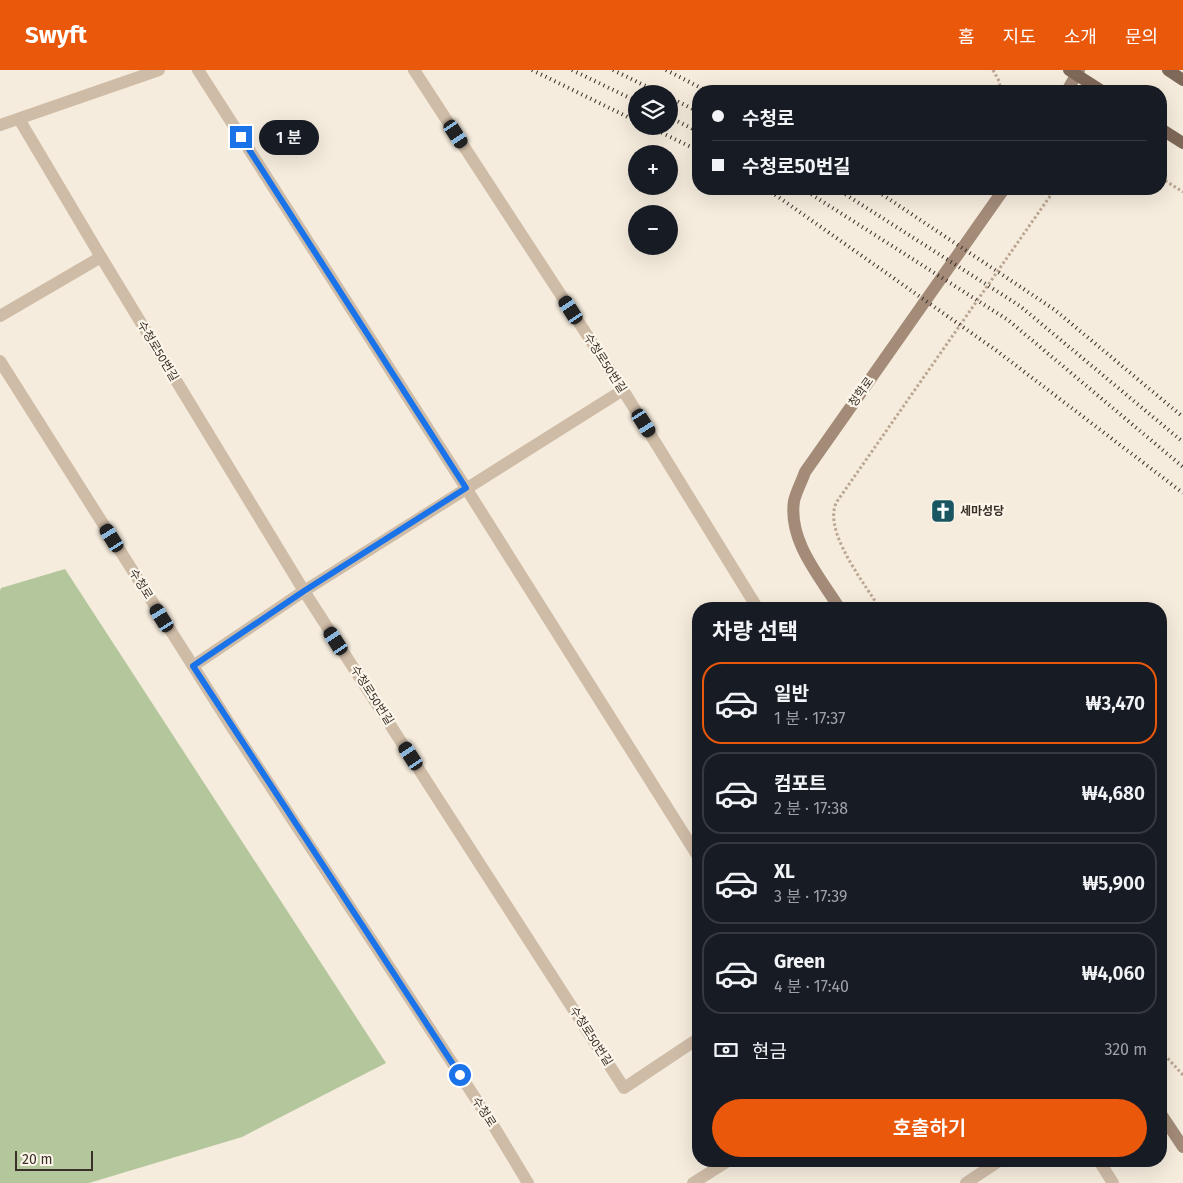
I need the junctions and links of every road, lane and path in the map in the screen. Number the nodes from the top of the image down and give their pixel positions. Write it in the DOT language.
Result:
graph roads {
  1 [pos="159,70"];
  2 [pos="198,70"];
  3 [pos="414,70"];
  4 [pos="993,70"];
  5 [pos="1168,70"];
  6 [pos="1075,72"];
  7 [pos="1183,80"];
  8 [pos="1000,85"];
  9 [pos="1070,85"];
  10 [pos="1093,85"];
  11 [pos="19,119"];
  12 [pos="0,124"];
  13 [pos="1167,133"];
  14 [pos="1183,143"];
  15 [pos="1167,182"];
  16 [pos="1183,192"];
  17 [pos="1000,195"];
  18 [pos="1050,195"];
  19 [pos="102,257"];
  20 [pos="0,316"];
  21 [pos="0,361"];
  22 [pos="623,390"];
  23 [pos="466,488"];
  24 [pos="304,591"];
  25 [pos="754,602"];
  26 [pos="836,602"];
  27 [pos="876,602"];
  28 [pos="193,666"];
  29 [pos="692,847"];
  30 [pos="692,1043"];
  31 [pos="1167,1058"];
  32 [pos="1183,1075"];
  33 [pos="1167,1123"];
  34 [pos="1183,1147"];
  35 [pos="718,1167"];
  36 [pos="990,1167"];
  37 [pos="1103,1167"];
  38 [pos="528,1183"];
  39 [pos="693,1183"];
  40 [pos="966,1183"];
  41 [pos="1113,1183"];
  1 -- 11 [label="street"];
  2 -- 23 [label="street"];
  3 -- 22 [label="street, 수청로50번길"];
  4 -- 8 [label="path"];
  5 -- 7 [label="main road"];
  6 -- 9 [label="main road"];
  6 -- 10 [label="main road"];
  11 -- 12 [label="street"];
  11 -- 19 [label="street, 수청로50번길"];
  13 -- 14 [label="main road"];
  15 -- 16 [label="path"];
  17 -- 26 [label="main road, 청학로"];
  18 -- 27 [label="path"];
  19 -- 20 [label="street"];
  19 -- 24 [label="street, 수청로50번길"];
  21 -- 28 [label="street, 수청로"];
  22 -- 23 [label="street"];
  22 -- 25 [label="street, 수청로50번길"];
  23 -- 24 [label="street"];
  23 -- 29 [label="street"];
  24 -- 28 [label="street"];
  24 -- 30 [label="street, 수청로50번길"];
  28 -- 38 [label="street, 수청로"];
  31 -- 32 [label="path"];
  33 -- 34 [label="main road"];
  35 -- 39 [label="street"];
  36 -- 40 [label="street"];
  37 -- 41 [label="street"];
}
